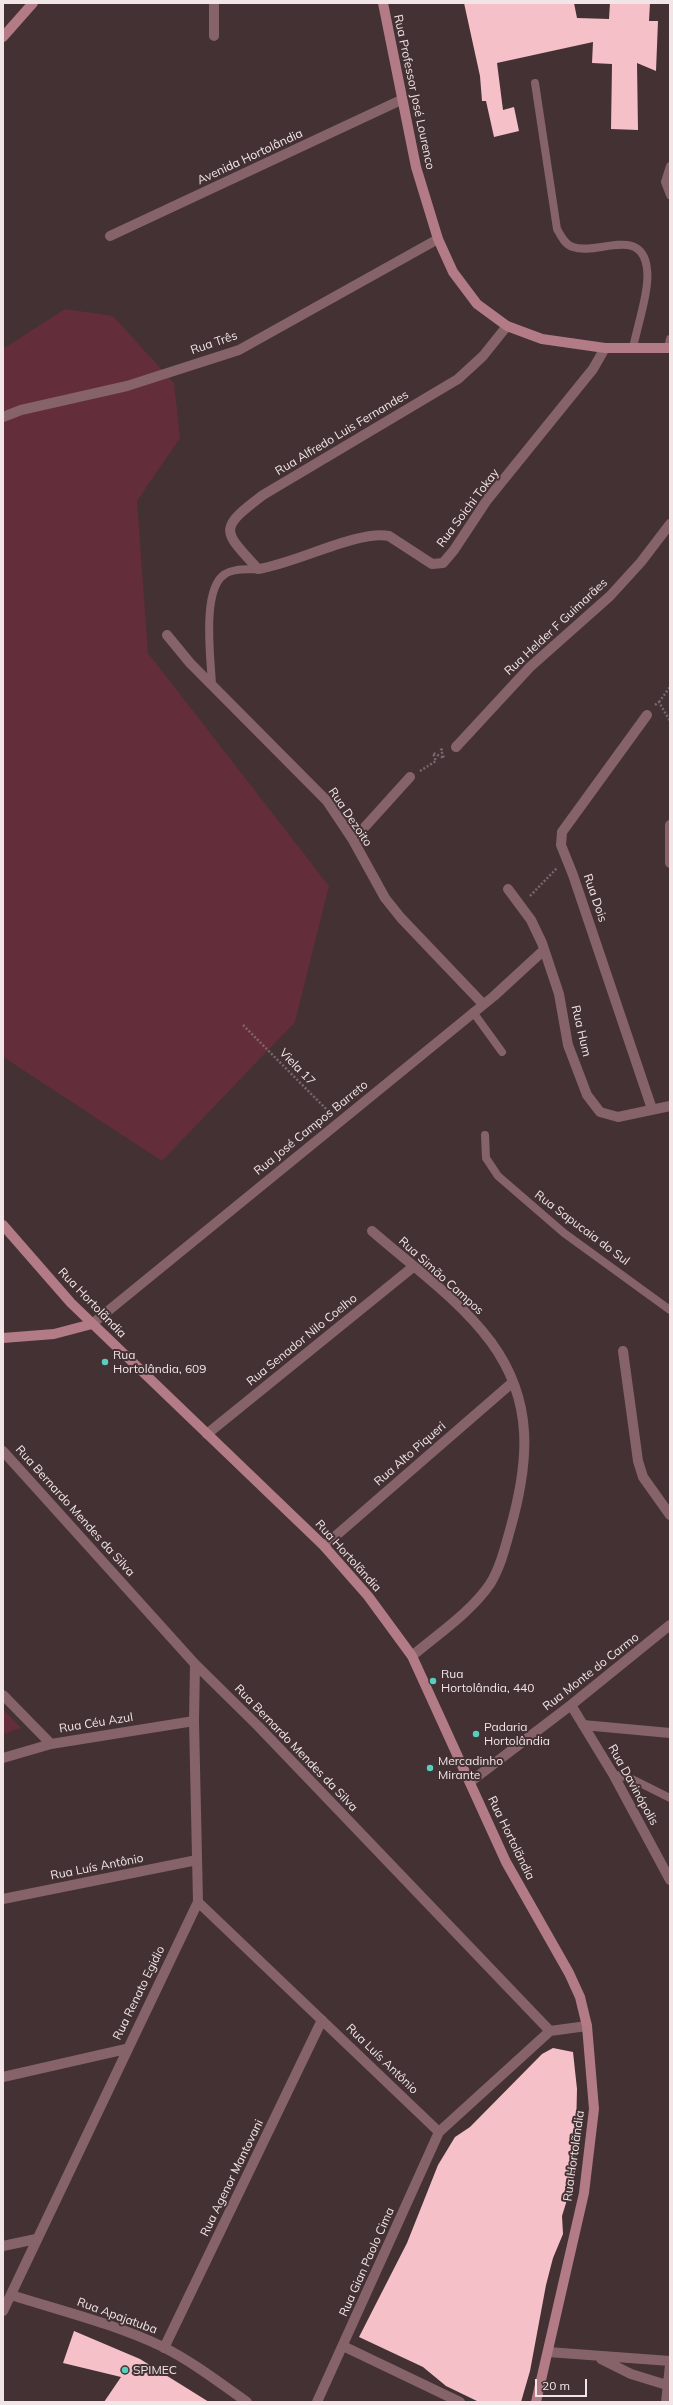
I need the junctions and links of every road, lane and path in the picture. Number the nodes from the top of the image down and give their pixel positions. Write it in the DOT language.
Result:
graph roads {
  1 [pos="33,3"];
  2 [pos="214,3"];
  3 [pos="383,3"];
  4 [pos="214,36"];
  5 [pos="3,37"];
  6 [pos="535,83"];
  7 [pos="401,100"];
  8 [pos="670,166"];
  9 [pos="670,195"];
  10 [pos="110,236"];
  11 [pos="438,239"];
  12 [pos="507,326"];
  13 [pos="669,345"];
  14 [pos="605,348"];
  15 [pos="633,348"];
  16 [pos="3,417"];
  17 [pos="670,524"];
  18 [pos="258,569"];
  19 [pos="167,635"];
  20 [pos="212,685"];
  21 [pos="670,687"];
  22 [pos="659,702"];
  23 [pos="647,715"];
  24 [pos="456,747"];
  25 [pos="410,777"];
  26 [pos="670,825"];
  27 [pos="353,840"];
  28 [pos="566,858"];
  29 [pos="670,863"];
  30 [pos="508,890"];
  31 [pos="521,905"];
  32 [pos="544,950"];
  33 [pos="483,1004"];
  34 [pos="473,1012"];
  35 [pos="243,1025"];
  36 [pos="502,1052"];
  37 [pos="670,1106"];
  38 [pos="652,1109"];
  39 [pos="339,1122"];
  40 [pos="485,1135"];
  41 [pos="3,1225"];
  42 [pos="372,1231"];
  43 [pos="413,1267"];
  44 [pos="670,1310"];
  45 [pos="92,1324"];
  46 [pos="3,1338"];
  47 [pos="623,1351"];
  48 [pos="513,1382"];
  49 [pos="207,1434"];
  50 [pos="3,1451"];
  51 [pos="670,1515"];
  52 [pos="324,1546"];
  53 [pos="670,1625"];
  54 [pos="412,1656"];
  55 [pos="195,1664"];
  56 [pos="3,1695"];
  57 [pos="571,1705"];
  58 [pos="194,1721"];
  59 [pos="583,1726"];
  60 [pos="670,1734"];
  61 [pos="51,1744"];
  62 [pos="3,1758"];
  63 [pos="613,1774"];
  64 [pos="470,1782"];
  65 [pos="670,1798"];
  66 [pos="197,1860"];
  67 [pos="670,1880"];
  68 [pos="3,1899"];
  69 [pos="198,1902"];
  70 [pos="322,2020"];
  71 [pos="587,2026"];
  72 [pos="550,2031"];
  73 [pos="126,2049"];
  74 [pos="3,2077"];
  75 [pos="439,2132"];
  76 [pos="36,2239"];
  77 [pos="3,2246"];
  78 [pos="11,2295"];
  79 [pos="3,2311"];
  80 [pos="343,2346"];
  81 [pos="164,2348"];
  82 [pos="548,2352"];
  83 [pos="598,2357"];
  84 [pos="670,2361"];
  85 [pos="670,2365"];
  86 [pos="669,2386"];
  87 [pos="247,2402"];
  88 [pos="317,2402"];
  89 [pos="460,2402"];
  90 [pos="536,2402"];
  91 [pos="666,2402"];
  1 -- 5 [label="street"];
  2 -- 4 [label="street"];
  3 -- 7 [label="street, Rua Professor José Lourenco"];
  6 -- 15 [label="lane"];
  7 -- 10 [label="street, Avenida Hortolândia"];
  7 -- 11 [label="street, Rua Professor José Lourenco"];
  8 -- 9 [label="lane"];
  11 -- 12 [label="street, Rua Professor José Lourenco"];
  11 -- 16 [label="street, Rua Três"];
  12 -- 14 [label="street, Rua Professor José Lourenco"];
  12 -- 18 [label="street, Rua Alfredo Luis Fernandes"];
  13 -- 15 [label="street, Rua Professor José Lourenco"];
  14 -- 15 [label="street, Rua Professor José Lourenco"];
  14 -- 18 [label="street, Rua Soichi Tokay"];
  17 -- 24 [label="street, Rua Helder F Guimarães"];
  18 -- 20 [label="lane"];
  19 -- 20 [label="street, Rua Dezoito"];
  20 -- 27 [label="street, Rua Dezoito"];
  21 -- 22 [label="path"];
  23 -- 28 [label="street, Rua Dois"];
  24 -- 25 [label="path"];
  25 -- 27 [label="street"];
  26 -- 29 [label="street"];
  27 -- 33 [label="street, Rua Dezoito"];
  28 -- 31 [label="path"];
  28 -- 38 [label="street, Rua Dois"];
  30 -- 31 [label="street, Rua Hum"];
  31 -- 32 [label="street, Rua Hum"];
  32 -- 33 [label="street, Rua José Campos Barreto"];
  32 -- 38 [label="street, Rua Hum"];
  33 -- 34 [label="street, Rua José Campos Barreto"];
  34 -- 36 [label="lane"];
  34 -- 39 [label="street, Rua José Campos Barreto"];
  35 -- 39 [label="path, Viela 17"];
  37 -- 38 [label="street, Rua Hum"];
  39 -- 45 [label="street, Rua José Campos Barreto"];
  40 -- 44 [label="lane, Rua Sapucaia do Sul"];
  41 -- 45 [label="street, Rua Hortolãndia"];
  42 -- 43 [label="street, Rua Simão Campos"];
  43 -- 48 [label="street, Rua Simão Campos"];
  43 -- 49 [label="street, Rua Senador Nilo Coelho"];
  45 -- 46 [label="street"];
  45 -- 49 [label="street, Rua Hortolãndia"];
  47 -- 51 [label="street"];
  48 -- 52 [label="street, Rua Alto Piqueri"];
  48 -- 54 [label="street, Rua Simão Campos"];
  49 -- 52 [label="street, Rua Hortolãndia"];
  50 -- 55 [label="street, Rua Bernardo Mendes da Silva"];
  52 -- 54 [label="street, Rua Hortolãndia"];
  53 -- 57 [label="street, Rua Monte do Carmo"];
  54 -- 64 [label="street, Rua Hortolãndia"];
  55 -- 58 [label="street, Rua Renato Egidio"];
  55 -- 72 [label="street, Rua Bernardo Mendes da Silva"];
  56 -- 61 [label="street"];
  57 -- 59 [label="street, Rua Davinópolis"];
  57 -- 64 [label="street, Rua Monte do Carmo"];
  58 -- 61 [label="street, Rua Céu Azul"];
  58 -- 66 [label="street, Rua Renato Egidio"];
  59 -- 60 [label="street"];
  59 -- 63 [label="street, Rua Davinópolis"];
  61 -- 62 [label="street, Rua Céu Azul"];
  63 -- 65 [label="lane"];
  63 -- 67 [label="street, Rua Davinópolis"];
  64 -- 71 [label="street, Rua Hortolãndia"];
  66 -- 68 [label="street, Rua Luís Antônio"];
  66 -- 69 [label="street, Rua Renato Egidio"];
  69 -- 70 [label="street, Rua Luís Antônio"];
  69 -- 73 [label="street, Rua Renato Egidio"];
  70 -- 75 [label="street, Rua Luís Antônio"];
  70 -- 81 [label="street, Rua Agenor Mantovani"];
  71 -- 72 [label="street"];
  71 -- 82 [label="street, Rua Hortolãndia"];
  72 -- 75 [label="street"];
  73 -- 74 [label="street"];
  73 -- 76 [label="street, Rua Renato Egidio"];
  75 -- 80 [label="street, Rua Gian Paolo Cima"];
  76 -- 77 [label="street"];
  76 -- 78 [label="street, Rua Renato Egidio"];
  78 -- 79 [label="street, Rua Renato Egidio"];
  78 -- 81 [label="street, Rua Apajatuba"];
  80 -- 88 [label="street, Rua Gian Paolo Cima"];
  80 -- 89 [label="street"];
  81 -- 87 [label="street, Rua Apajatuba"];
  82 -- 83 [label="street"];
  82 -- 90 [label="street, Rua Hortolãndia"];
  83 -- 84 [label="street"];
  83 -- 86 [label="street"];
  85 -- 86 [label="street"];
  86 -- 91 [label="street"];
}
